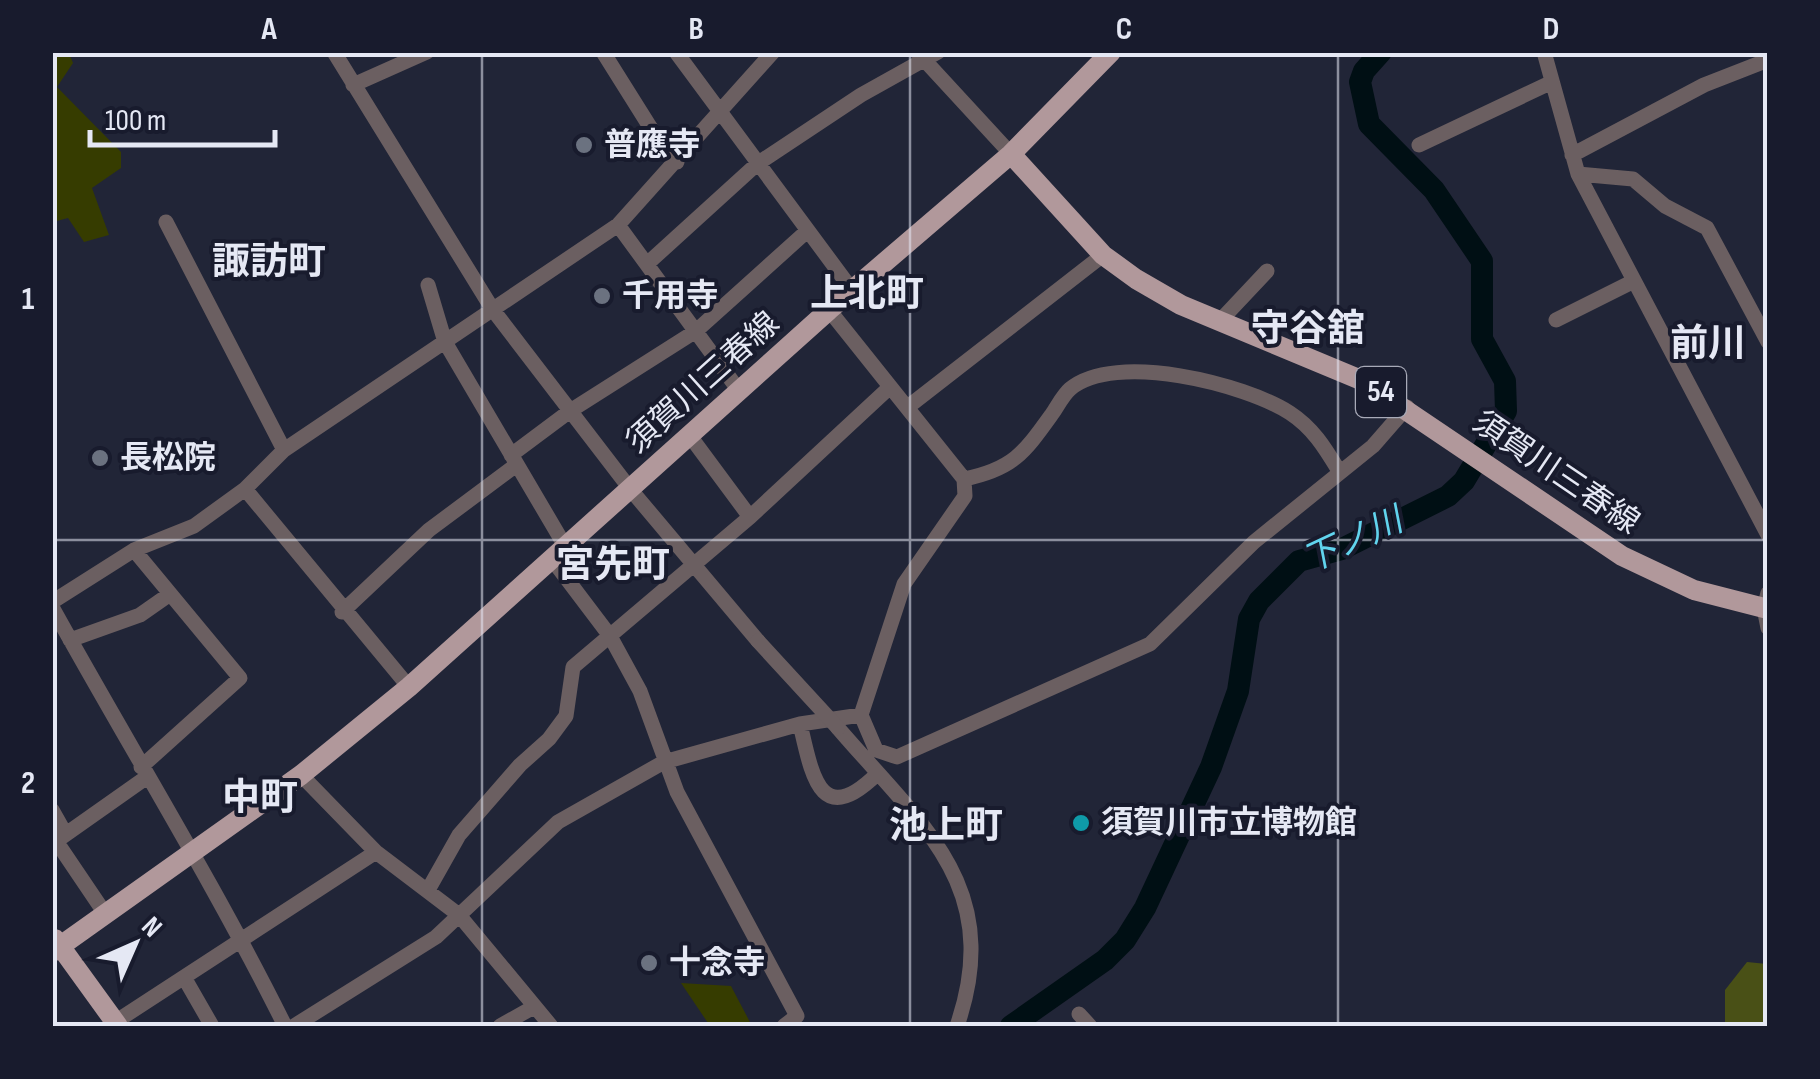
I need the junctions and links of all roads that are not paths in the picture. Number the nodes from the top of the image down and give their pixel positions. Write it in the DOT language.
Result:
graph roads {
  1 [pos="334,52"];
  2 [pos="602,52"];
  3 [pos="676,52"];
  4 [pos="773,52"];
  5 [pos="1111,52"];
  6 [pos="1544,52"];
  7 [pos="421,53"];
  8 [pos="927,56"];
  9 [pos="1768,60"];
  10 [pos="1550,83"];
  11 [pos="354,84"];
  12 [pos="718,113"];
  13 [pos="1419,145"];
  14 [pos="1011,154"];
  15 [pos="1572,155"];
  16 [pos="678,162"];
  17 [pos="758,164"];
  18 [pos="1578,174"];
  19 [pos="166,222"];
  20 [pos="618,225"];
  21 [pos="806,232"];
  22 [pos="1102,254"];
  23 [pos="648,264"];
  24 [pos="1266,272"];
  25 [pos="1634,281"];
  26 [pos="428,285"];
  27 [pos="852,290"];
  28 [pos="493,310"];
  29 [pos="829,310"];
  30 [pos="1556,320"];
  31 [pos="1219,322"];
  32 [pos="696,332"];
  33 [pos="445,342"];
  34 [pos="1768,342"];
  35 [pos="890,387"];
  36 [pos="740,392"];
  37 [pos="909,406"];
  38 [pos="1407,407"];
  39 [pos="570,411"];
  40 [pos="690,436"];
  41 [pos="284,450"];
  42 [pos="513,460"];
  43 [pos="1339,471"];
  44 [pos="964,479"];
  45 [pos="246,489"];
  46 [pos="631,490"];
  47 [pos="750,517"];
  48 [pos="1768,535"];
  49 [pos="134,550"];
  50 [pos="558,552"];
  51 [pos="694,566"];
  52 [pos="170,594"];
  53 [pos="52,605"];
  54 [pos="1766,609"];
  55 [pos="342,612"];
  56 [pos="610,636"];
  57 [pos="70,640"];
  58 [pos="408,687"];
  59 [pos="861,715"];
  60 [pos="800,724"];
  61 [pos="664,762"];
  62 [pos="144,772"];
  63 [pos="877,774"];
  64 [pos="301,775"];
  65 [pos="52,810"];
  66 [pos="58,839"];
  67 [pos="194,851"];
  68 [pos="376,852"];
  69 [pos="428,890"];
  70 [pos="459,914"];
  71 [pos="106,915"];
  72 [pos="242,940"];
  73 [pos="55,944"];
  74 [pos="185,979"];
  75 [pos="532,1008"];
  76 [pos="114,1025"];
  77 [pos="212,1026"];
  78 [pos="285,1026"];
  79 [pos="294,1026"];
  80 [pos="500,1026"];
  81 [pos="551,1026"];
  82 [pos="784,1026"];
  83 [pos="956,1026"];
  1 -- 11 [label="street"];
  2 -- 16 [label="street"];
  3 -- 12 [label="street"];
  4 -- 12 [label="street"];
  5 -- 14 [label="main road"];
  6 -- 10 [label="street"];
  7 -- 11 [label="street"];
  8 -- 14 [label="street"];
  8 -- 17 [label="street"];
  9 -- 15 [label="street"];
  10 -- 13 [label="street"];
  10 -- 15 [label="street"];
  11 -- 28 [label="street"];
  12 -- 16 [label="street"];
  12 -- 17 [label="street"];
  14 -- 22 [label="main road, 須賀川三春線 / 54"];
  14 -- 27 [label="main road, 須賀川三春線"];
  15 -- 18 [label="street"];
  16 -- 20 [label="street"];
  17 -- 21 [label="street"];
  17 -- 23 [label="street"];
  18 -- 25 [label="street"];
  18 -- 34 [label="street"];
  19 -- 41 [label="street"];
  20 -- 23 [label="street"];
  20 -- 28 [label="street"];
  21 -- 27 [label="street"];
  21 -- 32 [label="street"];
  22 -- 31 [label="main road, 須賀川三春線 / 54"];
  22 -- 37 [label="street"];
  23 -- 32 [label="street"];
  24 -- 31 [label="street"];
  25 -- 30 [label="street"];
  25 -- 48 [label="street"];
  26 -- 33 [label="street"];
  27 -- 29 [label="main road, 須賀川三春線"];
  28 -- 33 [label="street"];
  28 -- 39 [label="street"];
  29 -- 35 [label="street"];
  29 -- 36 [label="main road, 須賀川三春線"];
  31 -- 38 [label="main road, 須賀川三春線 / 54"];
  32 -- 36 [label="street"];
  32 -- 39 [label="street"];
  33 -- 41 [label="street"];
  33 -- 42 [label="street"];
  35 -- 37 [label="street"];
  35 -- 47 [label="street"];
  36 -- 40 [label="main road, 須賀川三春線"];
  37 -- 44 [label="street"];
  38 -- 43 [label="street"];
  38 -- 54 [label="main road, 須賀川三春線 / 54"];
  39 -- 42 [label="street"];
  39 -- 46 [label="street"];
  40 -- 46 [label="main road, 須賀川三春線"];
  40 -- 47 [label="street"];
  41 -- 45 [label="street"];
  42 -- 50 [label="street"];
  42 -- 55 [label="street"];
  43 -- 44 [label="street"];
  43 -- 59 [label="street"];
  44 -- 59 [label="street"];
  45 -- 49 [label="street"];
  45 -- 55 [label="street"];
  46 -- 50 [label="main road, 須賀川三春線"];
  46 -- 51 [label="street"];
  47 -- 51 [label="street"];
  49 -- 52 [label="street"];
  49 -- 53 [label="street"];
  50 -- 56 [label="street"];
  50 -- 58 [label="main road, 須賀川三春線"];
  51 -- 56 [label="street"];
  51 -- 63 [label="street, bridge"];
  52 -- 57 [label="street"];
  52 -- 62 [label="street"];
  53 -- 57 [label="street"];
  55 -- 58 [label="street"];
  56 -- 61 [label="street"];
  56 -- 69 [label="street"];
  57 -- 62 [label="street"];
  58 -- 64 [label="main road, 須賀川三春線"];
  59 -- 60 [label="street"];
  60 -- 61 [label="street"];
  60 -- 63 [label="street"];
  61 -- 70 [label="street"];
  61 -- 82 [label="street"];
  62 -- 66 [label="street"];
  62 -- 67 [label="street"];
  63 -- 83 [label="street"];
  64 -- 67 [label="main road, 須賀川三春線"];
  64 -- 68 [label="street"];
  65 -- 66 [label="street"];
  66 -- 71 [label="street"];
  67 -- 71 [label="main road, 須賀川三春線"];
  67 -- 72 [label="street"];
  68 -- 69 [label="street"];
  68 -- 72 [label="street"];
  69 -- 70 [label="street"];
  70 -- 75 [label="street"];
  70 -- 79 [label="street"];
  71 -- 73 [label="main road, 須賀川三春線"];
  72 -- 74 [label="street"];
  72 -- 78 [label="street"];
  73 -- 76 [label="main road"];
  74 -- 76 [label="street"];
  74 -- 77 [label="street"];
  75 -- 80 [label="street"];
  75 -- 81 [label="street"];
}
